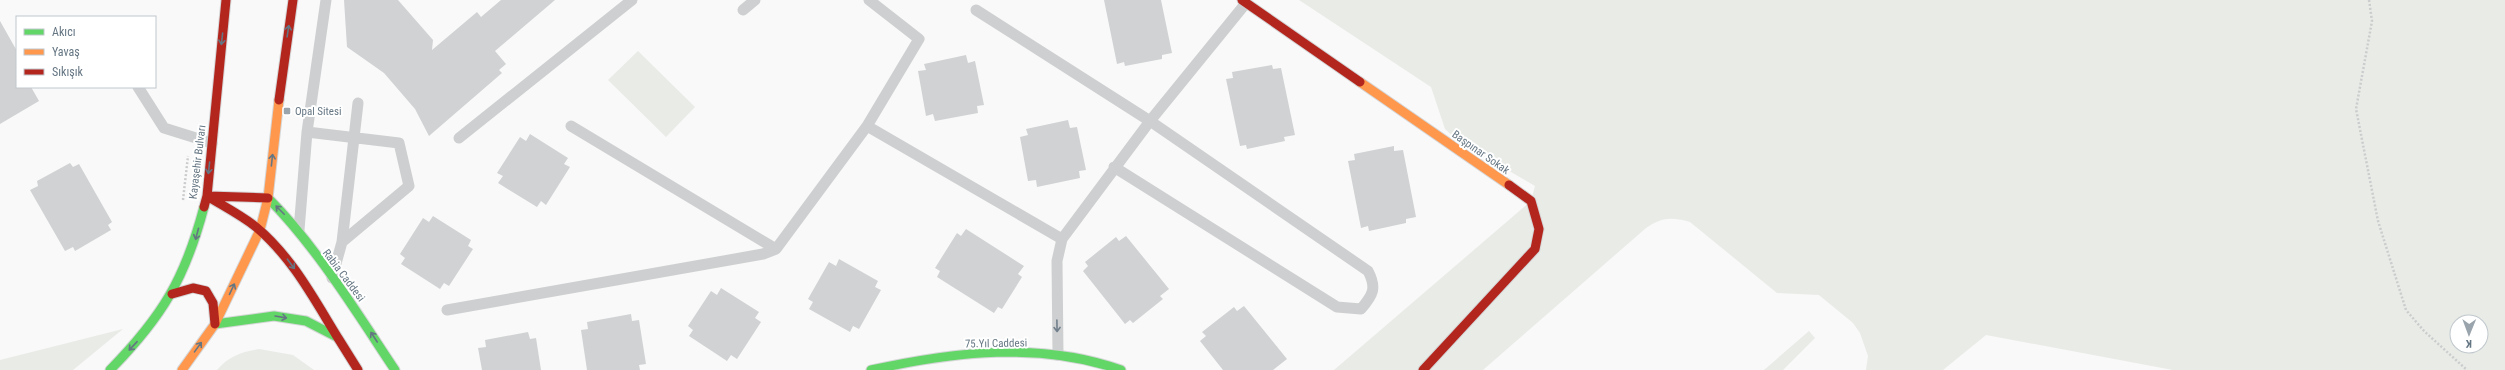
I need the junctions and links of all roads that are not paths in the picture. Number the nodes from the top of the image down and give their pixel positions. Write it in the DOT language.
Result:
graph roads {
  1 [pos="226,0"];
  2 [pos="293,0"];
  3 [pos="326,0"];
  4 [pos="632,0"];
  5 [pos="755,0"];
  6 [pos="869,0"];
  7 [pos="1244,2"];
  8 [pos="743,10"];
  9 [pos="976,10"];
  10 [pos="139,88"];
  11 [pos="358,104"];
  12 [pos="1150,121"];
  13 [pos="571,126"];
  14 [pos="867,126"];
  15 [pos="307,132"];
  16 [pos="354,138"];
  17 [pos="458,138"];
  18 [pos="212,143"];
  19 [pos="1114,167"];
  20 [pos="207,196"];
  21 [pos="268,198"];
  22 [pos="260,230"];
  23 [pos="299,233"];
  24 [pos="1062,239"];
  25 [pos="342,242"];
  26 [pos="776,249"];
  27 [pos="332,278"];
  28 [pos="172,294"];
  29 [pos="447,310"];
  30 [pos="215,324"];
  31 [pos="338,338"];
  32 [pos="1058,355"];
  33 [pos="110,370"];
  34 [pos="182,370"];
  35 [pos="358,370"];
  36 [pos="395,370"];
  37 [pos="871,370"];
  38 [pos="1121,370"];
  39 [pos="1423,370"];
  1 -- 18 [label="main road, Kayaşehir Bulvarı, one-way"];
  21 -- 2 [label="main road, one-way"];
  3 -- 15 [label="lane"];
  4 -- 17 [label="lane"];
  5 -- 8 [label="lane"];
  6 -- 14 [label="lane"];
  7 -- 12 [label="lane"];
  7 -- 39 [label="main road, Başpınar Sokak"];
  9 -- 12 [label="lane"];
  10 -- 18 [label="lane"];
  11 -- 16 [label="lane"];
  12 -- 19 [label="lane"];
  12 -- 19 [label="lane"];
  13 -- 26 [label="lane"];
  14 -- 24 [label="lane"];
  14 -- 26 [label="lane"];
  15 -- 16 [label="lane"];
  15 -- 23 [label="lane"];
  16 -- 25 [label="lane"];
  16 -- 25 [label="lane"];
  18 -- 20 [label="main road, Kayaşehir Bulvarı, one-way"];
  19 -- 24 [label="lane"];
  20 -- 21 [label="main road"];
  20 -- 22 [label="main road"];
  20 -- 28 [label="main road, Kayaşehir Bulvarı, one-way"];
  21 -- 22 [label="main road"];
  23 -- 21 [label="main road, Rabia Caddesi, one-way"];
  30 -- 22 [label="main road, one-way"];
  22 -- 31 [label="main road, one-way"];
  23 -- 27 [label="main road, Rabia Caddesi"];
  24 -- 32 [label="lane, one-way"];
  25 -- 27 [label="lane"];
  26 -- 29 [label="lane"];
  36 -- 27 [label="main road, Rabia Caddesi, one-way"];
  28 -- 30 [label="main road"];
  28 -- 33 [label="main road, Kayaşehir Bulvarı, one-way"];
  30 -- 31 [label="main road, one-way"];
  34 -- 30 [label="main road, one-way"];
  31 -- 35 [label="main road"];
  32 -- 37 [label="main road, 75.Yıl Caddesi"];
  32 -- 38 [label="main road, 75.Yıl Caddesi"];
}
